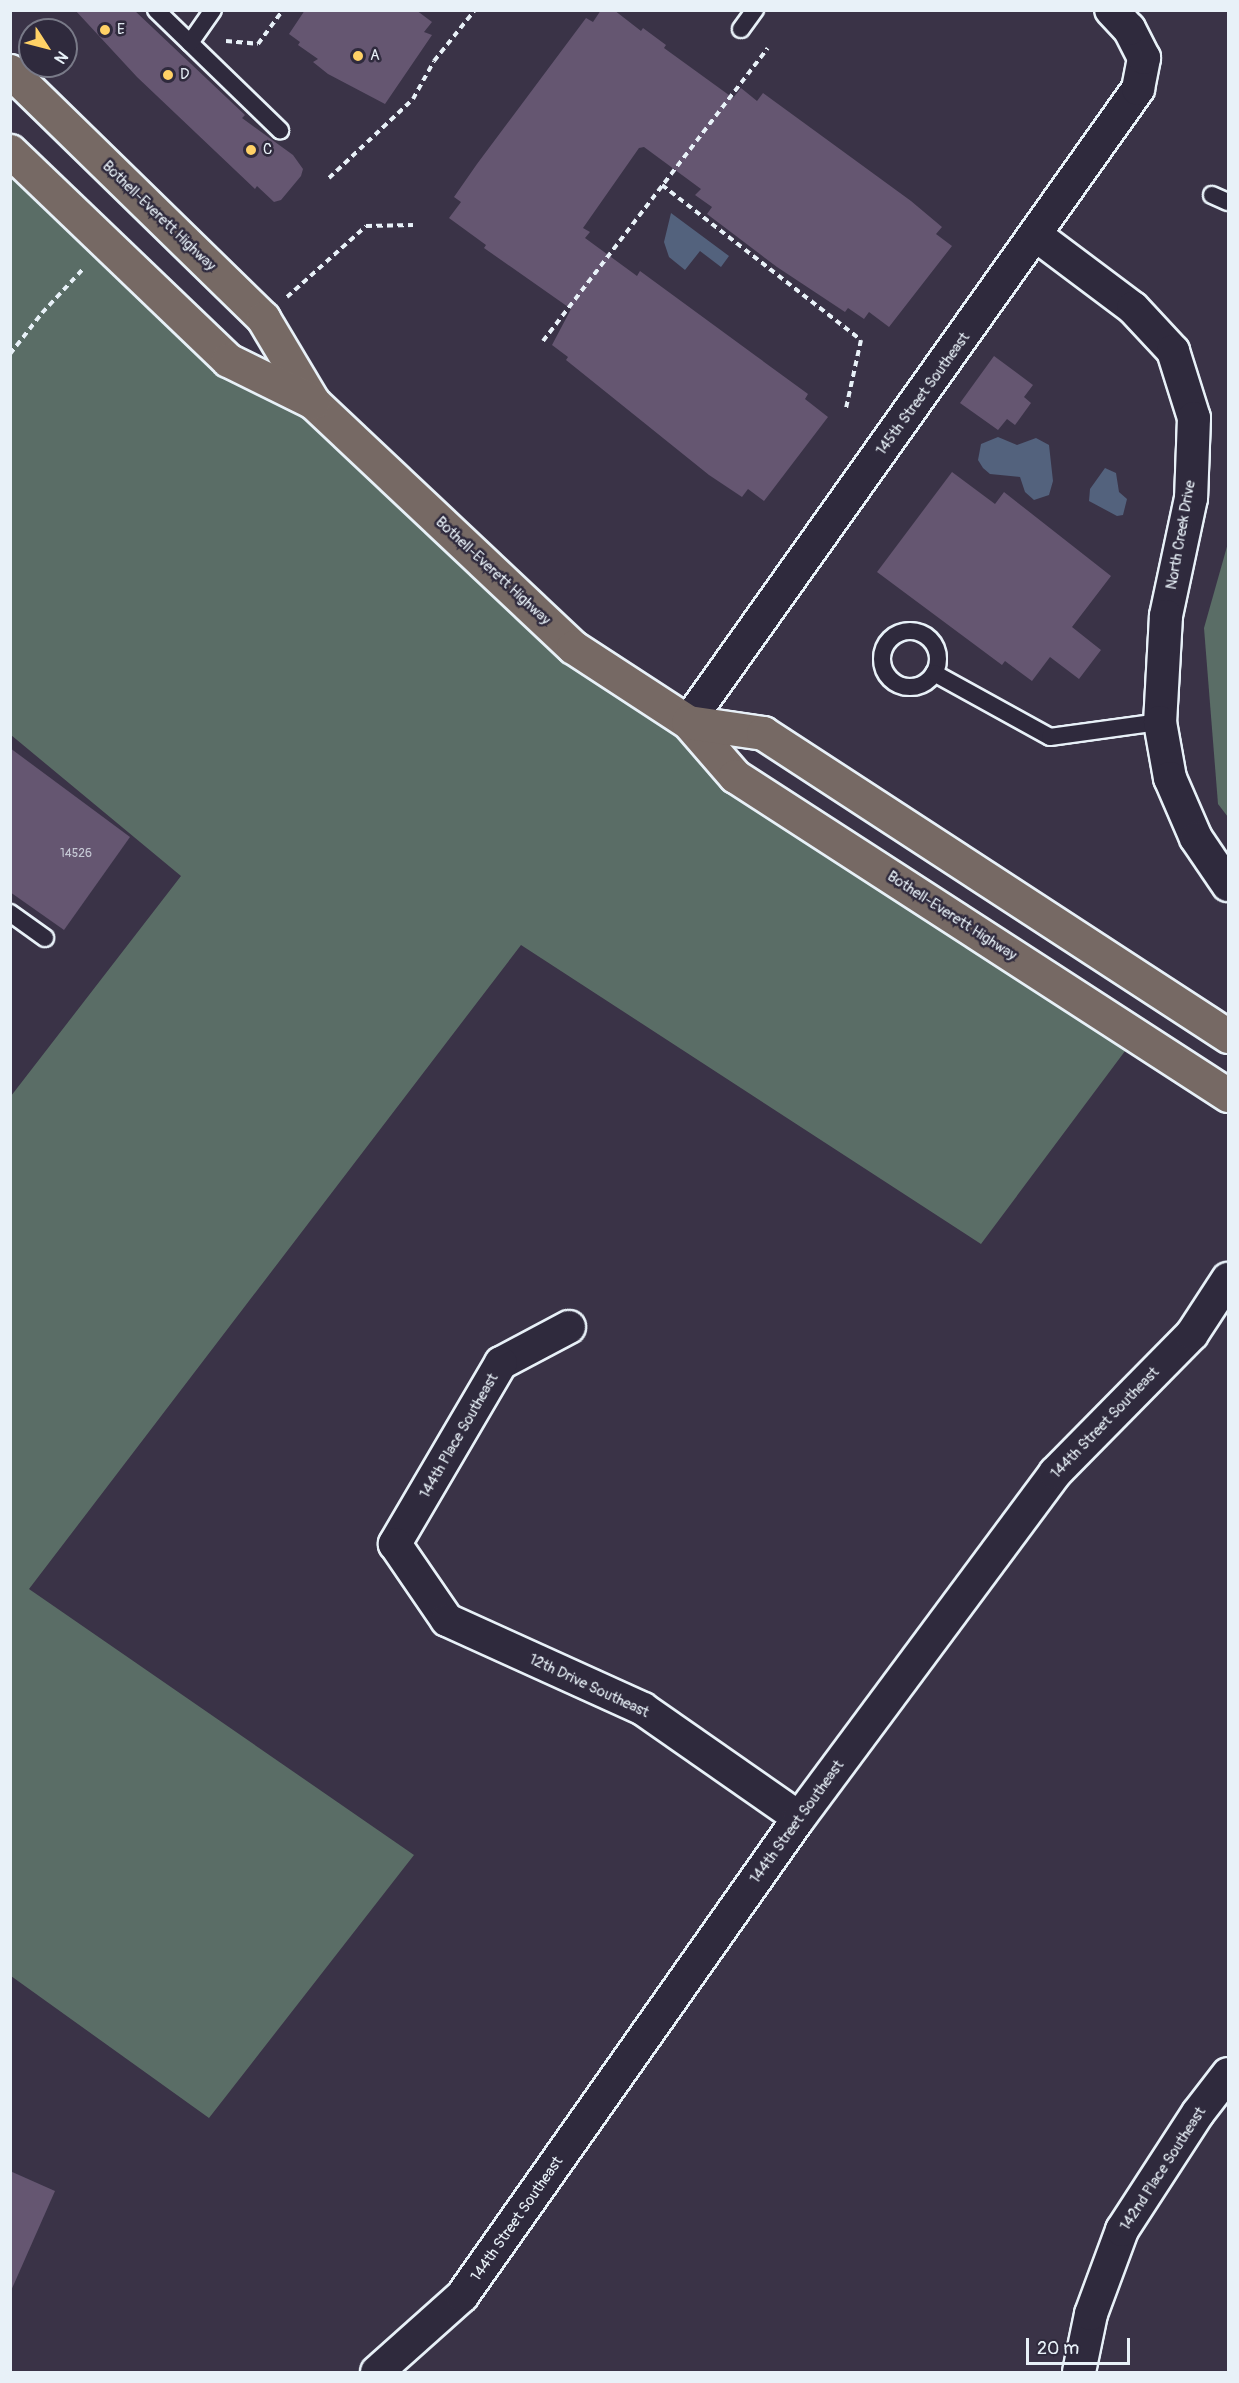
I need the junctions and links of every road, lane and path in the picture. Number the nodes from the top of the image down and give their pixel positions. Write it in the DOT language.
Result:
graph roads {
  1 [pos="156,10"];
  2 [pos="283,10"];
  3 [pos="475,10"];
  4 [pos="755,10"];
  5 [pos="1111,10"];
  6 [pos="213,11"];
  7 [pos="741,29"];
  8 [pos="190,43"];
  9 [pos="768,48"];
  10 [pos="10,71"];
  11 [pos="280,129"];
  12 [pos="10,151"];
  13 [pos="329,178"];
  14 [pos="662,185"];
  15 [pos="1212,195"];
  16 [pos="1228,202"];
  17 [pos="413,225"];
  18 [pos="1037,236"];
  19 [pos="108,244"];
  20 [pos="263,318"];
  21 [pos="543,341"];
  22 [pos="10,354"];
  23 [pos="313,402"];
  24 [pos="846,408"];
  25 [pos="934,673"];
  26 [pos="688,722"];
  27 [pos="1160,722"];
  28 [pos="1228,885"];
  29 [pos="10,913"];
  30 [pos="45,938"];
  31 [pos="1228,1036"];
  32 [pos="1228,1095"];
  33 [pos="1228,1279"];
  34 [pos="569,1327"];
  35 [pos="395,1544"];
  36 [pos="799,1818"];
  37 [pos="1228,2074"];
  38 [pos="377,2373"];
  39 [pos="1079,2373"];
  1 -- 8 [label="lane"];
  2 -- 6 [label="path"];
  3 -- 13 [label="path"];
  4 -- 7 [label="lane"];
  5 -- 18 [label="street, 145th Street Southeast"];
  6 -- 8 [label="lane"];
  8 -- 11 [label="lane"];
  9 -- 14 [label="path"];
  10 -- 20 [label="main road, Bothell-Everett Highway"];
  12 -- 19 [label="main road, Bothell-Everett Highway"];
  14 -- 21 [label="path"];
  14 -- 24 [label="path"];
  15 -- 16 [label="lane"];
  17 -- 20 [label="path"];
  18 -- 26 [label="street, 145th Street Southeast"];
  18 -- 27 [label="street, North Creek Drive"];
  19 -- 22 [label="path"];
  19 -- 23 [label="main road, Bothell-Everett Highway"];
  20 -- 23 [label="main road, Bothell-Everett Highway"];
  23 -- 26 [label="main road, Bothell-Everett Highway"];
  25 -- 27 [label="lane"];
  26 -- 31 [label="main road, Bothell-Everett Highway"];
  26 -- 32 [label="main road, Bothell-Everett Highway"];
  27 -- 28 [label="street, North Creek Drive"];
  29 -- 30 [label="lane"];
  33 -- 36 [label="street, 144th Street Southeast"];
  34 -- 35 [label="street, 144th Place Southeast"];
  35 -- 36 [label="street, 12th Drive Southeast"];
  36 -- 38 [label="street, 144th Street Southeast"];
  37 -- 39 [label="street, 142nd Place Southeast"];
}
